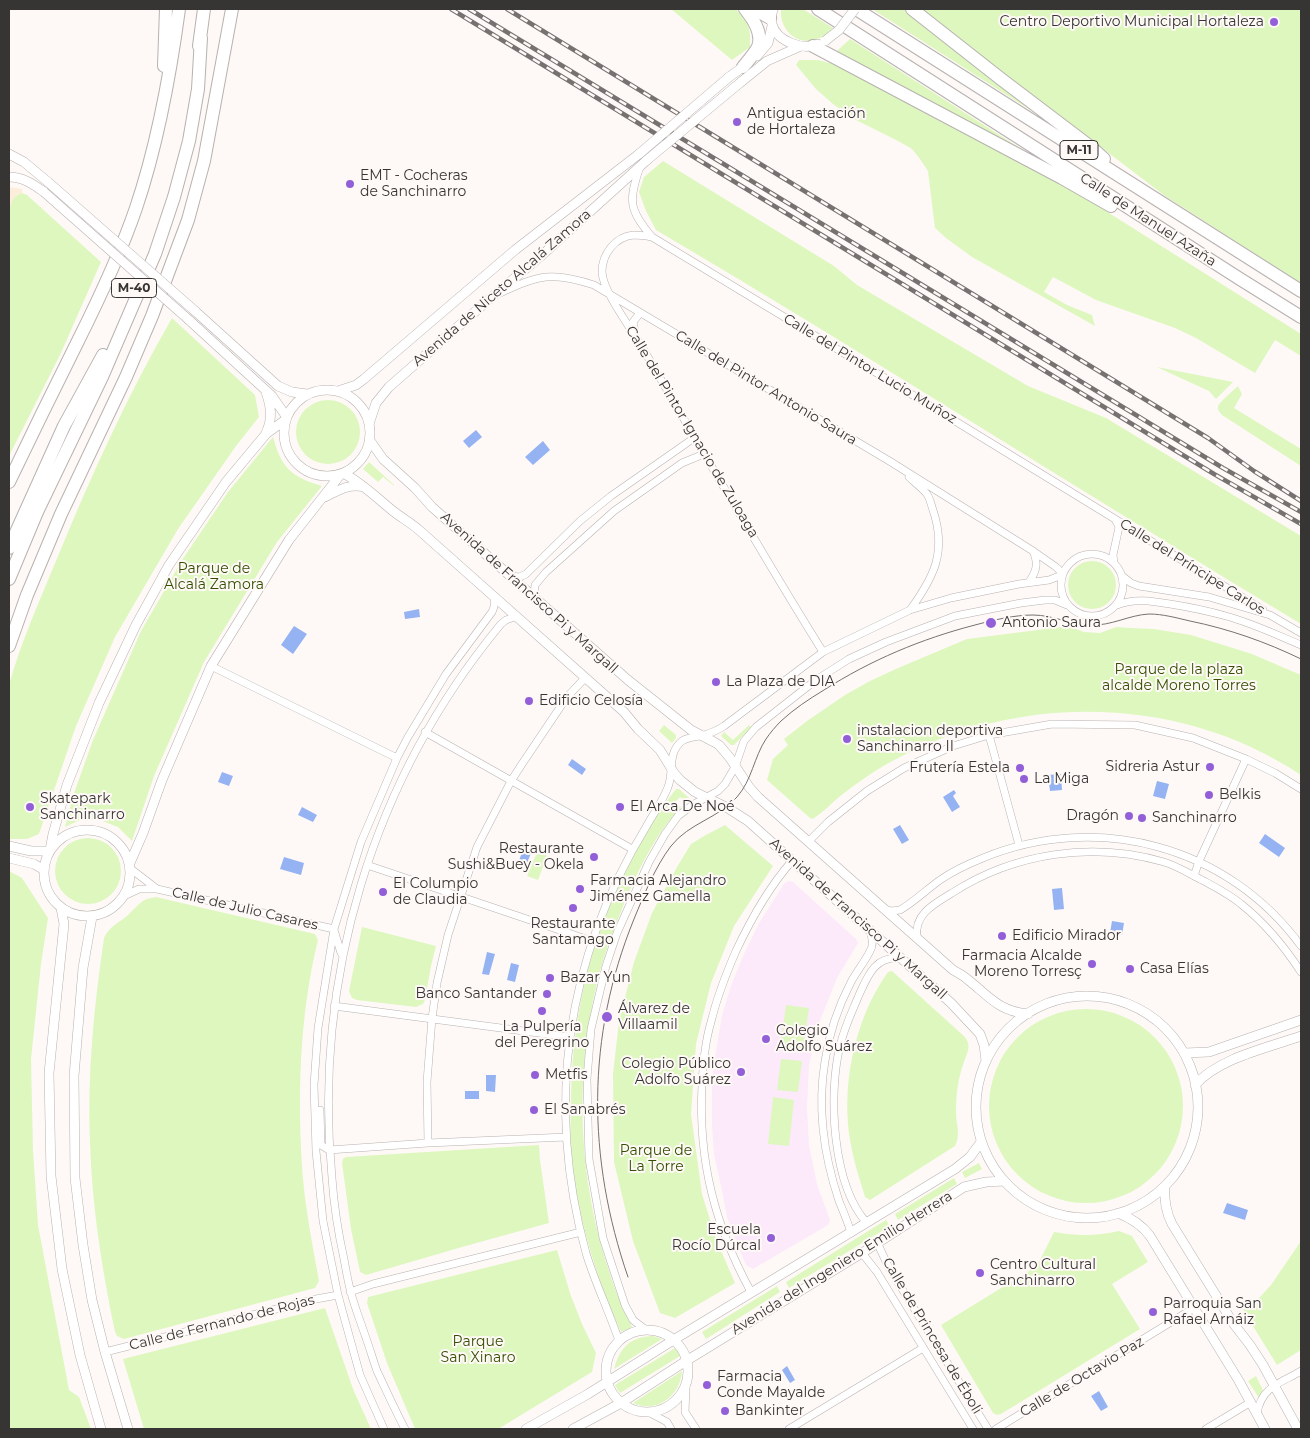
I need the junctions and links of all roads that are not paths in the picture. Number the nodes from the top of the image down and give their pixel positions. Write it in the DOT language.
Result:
graph roads {
  1 [pos="166,9"];
  2 [pos="179,9"];
  3 [pos="204,9"];
  4 [pos="231,9"];
  5 [pos="745,9"];
  6 [pos="754,9"];
  7 [pos="818,9"];
  8 [pos="856,9"];
  9 [pos="912,9"];
  10 [pos="772,18"];
  11 [pos="201,38"];
  12 [pos="807,46"];
  13 [pos="743,67"];
  14 [pos="162,111"];
  15 [pos="9,154"];
  16 [pos="644,163"];
  17 [pos="9,177"];
  18 [pos="1124,178"];
  19 [pos="652,237"];
  20 [pos="1240,280"];
  21 [pos="1301,291"];
  22 [pos="608,294"];
  23 [pos="493,296"];
  24 [pos="640,313"];
  25 [pos="1301,317"];
  26 [pos="636,337"];
  27 [pos="265,390"];
  28 [pos="338,391"];
  29 [pos="307,394"];
  30 [pos="285,418"];
  31 [pos="369,424"];
  32 [pos="266,434"];
  33 [pos="694,438"];
  34 [pos="369,439"];
  35 [pos="704,454"];
  36 [pos="892,462"];
  37 [pos="342,474"];
  38 [pos="9,482"];
  39 [pos="365,487"];
  40 [pos="322,499"];
  41 [pos="1115,519"];
  42 [pos="9,548"];
  43 [pos="1033,551"];
  44 [pos="1114,563"];
  45 [pos="1062,575"];
  46 [pos="510,576"];
  47 [pos="1122,576"];
  48 [pos="9,580"];
  49 [pos="1028,582"];
  50 [pos="495,597"];
  51 [pos="534,597"];
  52 [pos="1067,605"];
  53 [pos="1117,605"];
  54 [pos="910,610"];
  55 [pos="1270,615"];
  56 [pos="517,616"];
  57 [pos="1301,633"];
  58 [pos="1301,645"];
  59 [pos="9,646"];
  60 [pos="823,652"];
  61 [pos="211,666"];
  62 [pos="585,678"];
  63 [pos="425,732"];
  64 [pos="989,735"];
  65 [pos="701,736"];
  66 [pos="397,758"];
  67 [pos="1246,759"];
  68 [pos="735,767"];
  69 [pos="670,768"];
  70 [pos="511,781"];
  71 [pos="1301,789"];
  72 [pos="706,798"];
  73 [pos="809,841"];
  74 [pos="1019,845"];
  75 [pos="9,846"];
  76 [pos="632,849"];
  77 [pos="50,850"];
  78 [pos="9,858"];
  79 [pos="792,861"];
  80 [pos="1199,861"];
  81 [pos="367,865"];
  82 [pos="131,866"];
  83 [pos="44,870"];
  84 [pos="1194,876"];
  85 [pos="157,889"];
  86 [pos="126,895"];
  87 [pos="460,896"];
  88 [pos="61,908"];
  89 [pos="887,910"];
  90 [pos="92,917"];
  91 [pos="334,929"];
  92 [pos="870,930"];
  93 [pos="917,937"];
  94 [pos="592,941"];
  95 [pos="1301,946"];
  96 [pos="342,955"];
  97 [pos="901,958"];
  98 [pos="1301,972"];
  99 [pos="334,1006"];
  100 [pos="1028,1014"];
  101 [pos="432,1018"];
  102 [pos="1301,1020"];
  103 [pos="1301,1036"];
  104 [pos="569,1037"];
  105 [pos="1184,1053"];
  106 [pos="986,1061"];
  107 [pos="314,1085"];
  108 [pos="1195,1085"];
  109 [pos="566,1137"];
  110 [pos="981,1142"];
  111 [pos="428,1143"];
  112 [pos="329,1150"];
  113 [pos="1004,1181"];
  114 [pos="1165,1186"];
  115 [pos="1118,1213"];
  116 [pos="866,1223"];
  117 [pos="581,1232"];
  118 [pos="851,1233"];
  119 [pos="878,1242"];
  120 [pos="862,1252"];
  121 [pos="350,1292"];
  122 [pos="751,1292"];
  123 [pos="338,1295"];
  124 [pos="1194,1308"];
  125 [pos="646,1330"];
  126 [pos="675,1339"];
  127 [pos="619,1341"];
  128 [pos="923,1348"];
  129 [pos="105,1352"];
  130 [pos="686,1361"];
  131 [pos="1301,1371"];
  132 [pos="608,1382"];
  133 [pos="1274,1386"];
  134 [pos="686,1387"];
  135 [pos="1251,1402"];
  136 [pos="621,1403"];
  137 [pos="650,1413"];
  138 [pos="1257,1413"];
  139 [pos="101,1429"];
  140 [pos="128,1429"];
  141 [pos="384,1429"];
  142 [pos="405,1429"];
  143 [pos="526,1429"];
  144 [pos="573,1429"];
  145 [pos="671,1429"];
  146 [pos="696,1429"];
  147 [pos="789,1429"];
  148 [pos="973,1429"];
  149 [pos="988,1429"];
  150 [pos="996,1429"];
  151 [pos="1206,1429"];
  152 [pos="1265,1429"];
  153 [pos="1298,1429"];
  1 -- 14 [label="highway"];
  2 -- 14 [label="highway, M-40"];
  3 -- 11 [label="highway, M-40"];
  4 -- 59 [label="highway"];
  5 -- 13 [label="highway"];
  6 -- 10 [label="highway"];
  7 -- 20 [label="highway, Calle de Manuel Azaña / M-11"];
  8 -- 12 [label="street, Avenida de Niceto Alcalá Zamora, bridge"];
  8 -- 18 [label="highway, Calle de Manuel Azaña / M-11"];
  9 -- 18 [label="highway"];
  10 -- 12 [label="street"];
  10 -- 13 [label="street, Avenida de Niceto Alcalá Zamora"];
  11 -- 42 [label="highway, M-40"];
  11 -- 48 [label="highway"];
  12 -- 16 [label="street, Avenida de Niceto Alcalá Zamora, bridge"];
  12 -- 20 [label="highway"];
  13 -- 28 [label="street, Avenida de Niceto Alcalá Zamora, bridge"];
  14 -- 38 [label="highway, M-40"];
  15 -- 29 [label="street, bridge"];
  16 -- 19 [label="street, Calle del Pintor Lucio Muñoz"];
  16 -- 23 [label="street, Avenida de Niceto Alcalá Zamora"];
  17 -- 27 [label="street, bridge"];
  18 -- 21 [label="highway, Calle de Manuel Azaña / M-11"];
  19 -- 22 [label="street, Calle del Pintor Ignacio de Zuloaga"];
  19 -- 41 [label="street, Calle del Pintor Lucio Muñoz"];
  20 -- 25 [label="highway, Calle de Manuel Azaña / M-11"];
  22 -- 23 [label="street, Calle del Pintor Antonio Saura"];
  22 -- 24 [label="street, Calle del Pintor Antonio Saura"];
  22 -- 26 [label="street, Calle del Pintor Ignacio de Zuloaga"];
  23 -- 31 [label="street, Avenida de Niceto Alcalá Zamora"];
  24 -- 26 [label="street"];
  24 -- 36 [label="street, Calle del Pintor Antonio Saura"];
  26 -- 33 [label="street, Calle del Pintor Ignacio de Zuloaga"];
  27 -- 30 [label="street"];
  27 -- 32 [label="street"];
  28 -- 29 [label="street"];
  28 -- 31 [label="street"];
  29 -- 30 [label="street"];
  30 -- 32 [label="street"];
  30 -- 37 [label="street"];
  31 -- 34 [label="street"];
  32 -- 77 [label="street"];
  33 -- 35 [label="street, Calle del Pintor Ignacio de Zuloaga"];
  33 -- 46 [label="street"];
  34 -- 37 [label="street"];
  34 -- 46 [label="street, Avenida de Francisco Pi y Margall"];
  35 -- 51 [label="street"];
  35 -- 60 [label="street, Calle del Pintor Ignacio de Zuloaga"];
  36 -- 43 [label="street, Calle del Pintor Antonio Saura"];
  36 -- 54 [label="street, Calle del Pintor Antonio Saura"];
  37 -- 39 [label="street, Avenida de Francisco Pi y Margall"];
  37 -- 40 [label="street"];
  39 -- 40 [label="street"];
  39 -- 50 [label="street, Avenida de Francisco Pi y Margall"];
  40 -- 61 [label="street"];
  41 -- 44 [label="street"];
  41 -- 55 [label="street, Calle del Príncipe Carlos"];
  43 -- 45 [label="street, Calle del Pintor Antonio Saura"];
  43 -- 49 [label="street"];
  44 -- 45 [label="street"];
  44 -- 47 [label="street"];
  45 -- 49 [label="street"];
  45 -- 52 [label="street"];
  46 -- 51 [label="street, Avenida de Francisco Pi y Margall"];
  47 -- 53 [label="street"];
  47 -- 55 [label="street, Calle del Príncipe Carlos"];
  49 -- 54 [label="street"];
  50 -- 56 [label="street, Avenida de Francisco Pi y Margall"];
  50 -- 66 [label="street"];
  51 -- 65 [label="street, Avenida de Francisco Pi y Margall"];
  52 -- 53 [label="street"];
  52 -- 68 [label="street"];
  53 -- 58 [label="street, Calle del Príncipe Carlos"];
  54 -- 60 [label="street"];
  55 -- 57 [label="street, Calle del Príncipe Carlos"];
  56 -- 62 [label="street, Avenida de Francisco Pi y Margall"];
  56 -- 63 [label="street"];
  60 -- 65 [label="street"];
  61 -- 66 [label="street"];
  61 -- 82 [label="street"];
  62 -- 69 [label="street, Avenida de Francisco Pi y Margall"];
  62 -- 70 [label="street"];
  63 -- 70 [label="street"];
  63 -- 81 [label="street"];
  64 -- 67 [label="street"];
  64 -- 73 [label="street"];
  64 -- 74 [label="street"];
  65 -- 68 [label="street, Avenida de Francisco Pi y Margall"];
  65 -- 69 [label="street"];
  66 -- 91 [label="street"];
  67 -- 71 [label="street"];
  67 -- 80 [label="street"];
  68 -- 72 [label="street"];
  68 -- 73 [label="street, Avenida de Francisco Pi y Margall"];
  69 -- 72 [label="street, Avenida de Francisco Pi y Margall"];
  69 -- 76 [label="street"];
  70 -- 76 [label="street"];
  70 -- 87 [label="street"];
  72 -- 79 [label="street, Avenida de Francisco Pi y Margall"];
  72 -- 125 [label="street"];
  73 -- 89 [label="street, Avenida de Francisco Pi y Margall"];
  74 -- 80 [label="street"];
  74 -- 89 [label="street"];
  75 -- 77 [label="street"];
  76 -- 94 [label="street"];
  77 -- 82 [label="street"];
  77 -- 83 [label="street"];
  78 -- 83 [label="street"];
  79 -- 92 [label="street, Avenida de Francisco Pi y Margall"];
  79 -- 122 [label="street"];
  80 -- 84 [label="street"];
  80 -- 95 [label="street"];
  81 -- 87 [label="street"];
  81 -- 96 [label="street"];
  82 -- 85 [label="street, Calle de Julio Casares"];
  82 -- 86 [label="street"];
  83 -- 88 [label="street"];
  84 -- 93 [label="street"];
  84 -- 98 [label="street"];
  85 -- 86 [label="street, Calle de Julio Casares"];
  85 -- 91 [label="street, Calle de Julio Casares"];
  86 -- 90 [label="street"];
  87 -- 94 [label="street"];
  87 -- 101 [label="street"];
  88 -- 90 [label="street"];
  88 -- 139 [label="street"];
  89 -- 93 [label="street, Avenida de Francisco Pi y Margall"];
  90 -- 129 [label="street"];
  91 -- 96 [label="street"];
  91 -- 107 [label="street"];
  92 -- 97 [label="street, Avenida de Francisco Pi y Margall"];
  92 -- 118 [label="street"];
  93 -- 100 [label="street, Avenida de Francisco Pi y Margall"];
  94 -- 104 [label="street"];
  96 -- 99 [label="street"];
  97 -- 106 [label="street, Avenida de Francisco Pi y Margall"];
  97 -- 116 [label="street"];
  99 -- 101 [label="street"];
  99 -- 112 [label="street"];
  100 -- 105 [label="street"];
  100 -- 106 [label="street"];
  101 -- 104 [label="street"];
  101 -- 111 [label="street"];
  102 -- 105 [label="street"];
  103 -- 108 [label="street"];
  104 -- 109 [label="street"];
  105 -- 108 [label="street"];
  106 -- 110 [label="street"];
  107 -- 112 [label="street"];
  107 -- 123 [label="street"];
  108 -- 114 [label="street"];
  109 -- 111 [label="street"];
  109 -- 117 [label="street"];
  110 -- 113 [label="street"];
  110 -- 116 [label="street, Avenida del Ingeniero Emilio Herrera"];
  111 -- 112 [label="street"];
  112 -- 121 [label="street"];
  113 -- 115 [label="street"];
  113 -- 119 [label="street, Avenida del Ingeniero Emilio Herrera"];
  114 -- 115 [label="street"];
  114 -- 133 [label="street"];
  115 -- 124 [label="street"];
  116 -- 118 [label="street, Avenida del Ingeniero Emilio Herrera"];
  117 -- 121 [label="street"];
  117 -- 127 [label="street"];
  118 -- 122 [label="street, Avenida del Ingeniero Emilio Herrera"];
  119 -- 120 [label="street, Avenida del Ingeniero Emilio Herrera"];
  119 -- 149 [label="street, Calle de Princesa de Éboli"];
  120 -- 128 [label="street, Calle de Princesa de Éboli"];
  120 -- 130 [label="street, Avenida del Ingeniero Emilio Herrera"];
  121 -- 142 [label="street"];
  122 -- 126 [label="street, Avenida del Ingeniero Emilio Herrera"];
  123 -- 129 [label="street, Calle de Fernando de Rojas"];
  123 -- 141 [label="street"];
  124 -- 135 [label="street"];
  124 -- 150 [label="street, Calle de Octavio Paz"];
  125 -- 126 [label="street"];
  125 -- 127 [label="street"];
  126 -- 130 [label="street"];
  126 -- 132 [label="street, Avenida del Ingeniero Emilio Herrera"];
  127 -- 132 [label="street"];
  128 -- 147 [label="street"];
  128 -- 148 [label="street, Calle de Princesa de Éboli"];
  129 -- 140 [label="street"];
  130 -- 134 [label="street"];
  130 -- 136 [label="street, Avenida del Ingeniero Emilio Herrera"];
  131 -- 133 [label="street"];
  132 -- 136 [label="street"];
  132 -- 143 [label="street, Avenida del Ingeniero Emilio Herrera"];
  133 -- 138 [label="street"];
  133 -- 153 [label="street"];
  134 -- 137 [label="street"];
  134 -- 146 [label="street"];
  135 -- 138 [label="street"];
  135 -- 151 [label="street"];
  136 -- 137 [label="street"];
  136 -- 144 [label="street, Avenida del Ingeniero Emilio Herrera"];
  137 -- 145 [label="street"];
  138 -- 152 [label="street"];
}
